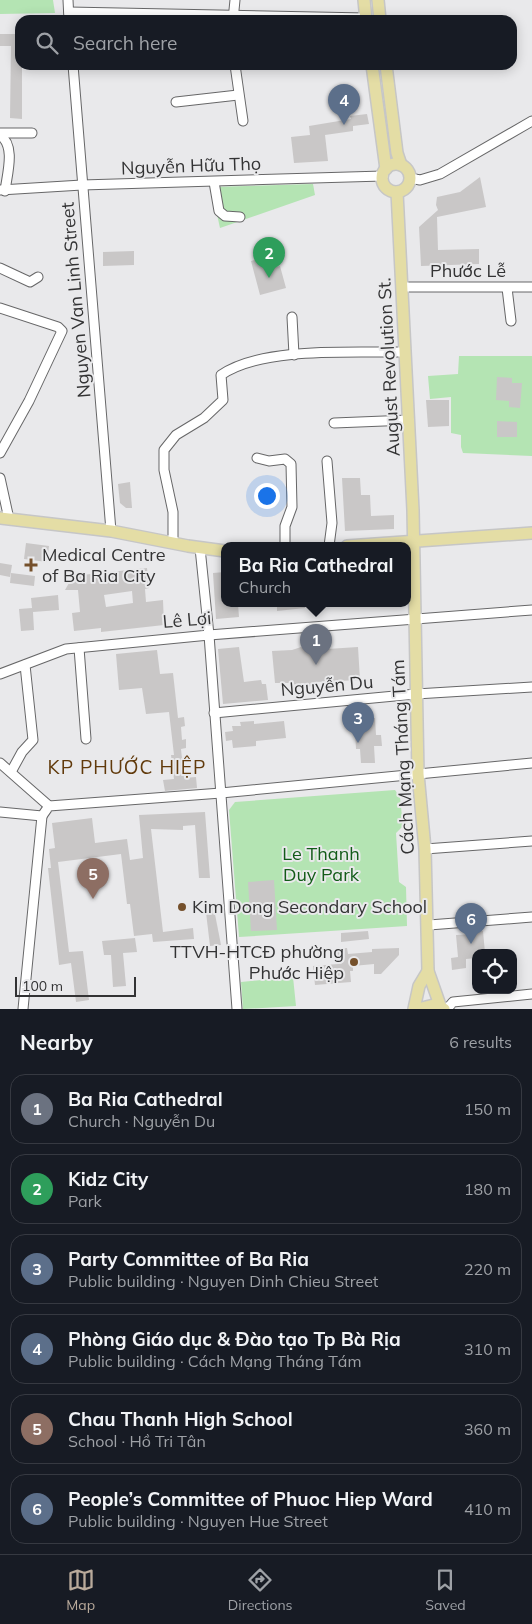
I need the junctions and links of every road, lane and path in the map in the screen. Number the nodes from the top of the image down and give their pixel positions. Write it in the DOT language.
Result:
graph roads {
  1 [pos="68,0"];
  2 [pos="235,0"];
  3 [pos="364,0"];
  4 [pos="378,0"];
  5 [pos="69,15"];
  6 [pos="233,15"];
  7 [pos="366,15"];
  8 [pos="380,15"];
  9 [pos="73,70"];
  10 [pos="236,70"];
  11 [pos="373,70"];
  12 [pos="387,70"];
  13 [pos="238,95"];
  14 [pos="176,102"];
  15 [pos="243,121"];
  16 [pos="532,121"];
  17 [pos="32,133"];
  18 [pos="0,134"];
  19 [pos="401,165"];
  20 [pos="384,173"];
  21 [pos="410,178"];
  22 [pos="214,182"];
  23 [pos="82,185"];
  24 [pos="2,190"];
  25 [pos="397,192"];
  26 [pos="240,217"];
  27 [pos="0,268"];
  28 [pos="38,277"];
  29 [pos="403,287"];
  30 [pos="532,287"];
  31 [pos="507,288"];
  32 [pos="0,308"];
  33 [pos="292,317"];
  34 [pos="511,321"];
  35 [pos="405,352"];
  36 [pos="294,355"];
  37 [pos="408,420"];
  38 [pos="334,423"];
  39 [pos="0,453"];
  40 [pos="257,458"];
  41 [pos="327,461"];
  42 [pos="0,478"];
  43 [pos="4,518"];
  44 [pos="111,531"];
  45 [pos="532,533"];
  46 [pos="285,542"];
  47 [pos="330,542"];
  48 [pos="413,542"];
  49 [pos="173,543"];
  50 [pos="200,548"];
  51 [pos="221,551"];
  52 [pos="532,610"];
  53 [pos="414,620"];
  54 [pos="208,634"];
  55 [pos="79,648"];
  56 [pos="25,666"];
  57 [pos="0,674"];
  58 [pos="532,687"];
  59 [pos="416,694"];
  60 [pos="214,713"];
  61 [pos="86,739"];
  62 [pos="0,763"];
  63 [pos="532,763"];
  64 [pos="11,772"];
  65 [pos="418,774"];
  66 [pos="221,793"];
  67 [pos="49,806"];
  68 [pos="0,812"];
  69 [pos="42,816"];
  70 [pos="532,840"];
  71 [pos="425,849"];
  72 [pos="532,917"];
  73 [pos="429,925"];
  74 [pos="428,971"];
  75 [pos="532,994"];
  76 [pos="23,1009"];
  77 [pos="237,1009"];
  78 [pos="414,1009"];
  79 [pos="418,1009"];
  80 [pos="444,1009"];
  1 -- 5 [label="street"];
  2 -- 6 [label="street"];
  3 -- 7 [label="main road"];
  4 -- 8 [label="main road"];
  9 -- 23 [label="street, Nguyen Van Linh Street"];
  10 -- 13 [label="street"];
  11 -- 20 [label="main road"];
  12 -- 19 [label="main road"];
  13 -- 14 [label="street"];
  13 -- 15 [label="street"];
  16 -- 21 [label="street"];
  17 -- 18 [label="street"];
  18 -- 24 [label="street"];
  19 -- 20 [label="main road"];
  19 -- 21 [label="main road"];
  20 -- 22 [label="street, Nguyễn Hữu Thọ"];
  20 -- 25 [label="main road"];
  21 -- 25 [label="main road"];
  22 -- 23 [label="street, Nguyễn Hữu Thọ"];
  22 -- 26 [label="street"];
  23 -- 24 [label="street, Nguyễn Hữu Thọ"];
  23 -- 44 [label="street, Nguyen Van Linh Street"];
  25 -- 29 [label="main road, August Revolution St."];
  27 -- 28 [label="street"];
  29 -- 31 [label="street, Phước Lễ"];
  29 -- 35 [label="main road, August Revolution St."];
  30 -- 31 [label="street, Phước Lễ"];
  31 -- 34 [label="street"];
  32 -- 39 [label="street"];
  33 -- 36 [label="street"];
  35 -- 36 [label="street"];
  35 -- 37 [label="main road, August Revolution St."];
  36 -- 49 [label="street"];
  37 -- 38 [label="street"];
  37 -- 48 [label="main road, August Revolution St."];
  40 -- 46 [label="street"];
  41 -- 47 [label="street"];
  42 -- 43 [label="street"];
  43 -- 44 [label="main road"];
  44 -- 49 [label="main road"];
  45 -- 48 [label="main road"];
  48 -- 53 [label="main road, Cách Mạng Tháng Tám"];
  49 -- 50 [label="main road"];
  50 -- 51 [label="main road"];
  50 -- 54 [label="street"];
  52 -- 53 [label="street, Lê Lợi"];
  53 -- 54 [label="street, Lê Lợi"];
  53 -- 59 [label="main road, Cách Mạng Tháng Tám"];
  54 -- 55 [label="street, Lê Lợi"];
  54 -- 60 [label="street"];
  55 -- 56 [label="street, Lê Lợi"];
  55 -- 61 [label="street"];
  56 -- 57 [label="street, Lê Lợi"];
  56 -- 64 [label="street"];
  58 -- 59 [label="street, Nguyễn Du"];
  59 -- 60 [label="street, Nguyễn Du"];
  59 -- 65 [label="main road, Cách Mạng Tháng Tám"];
  60 -- 66 [label="street"];
  62 -- 64 [label="street"];
  63 -- 65 [label="street"];
  64 -- 67 [label="street"];
  65 -- 66 [label="street"];
  65 -- 71 [label="main road, Cách Mạng Tháng Tám"];
  66 -- 67 [label="street"];
  66 -- 77 [label="street"];
  67 -- 69 [label="street"];
  68 -- 69 [label="street"];
  69 -- 76 [label="street"];
  70 -- 71 [label="street"];
  71 -- 73 [label="main road, Cách Mạng Tháng Tám"];
  72 -- 73 [label="street"];
  73 -- 74 [label="main road, Cách Mạng Tháng Tám"];
  74 -- 78 [label="main road, Cách Mạng Tháng Tám"];
  74 -- 80 [label="main road, Cách Mạng Tháng Tám"];
  75 -- 80 [label="street"];
  79 -- 80 [label="main road"];
}
